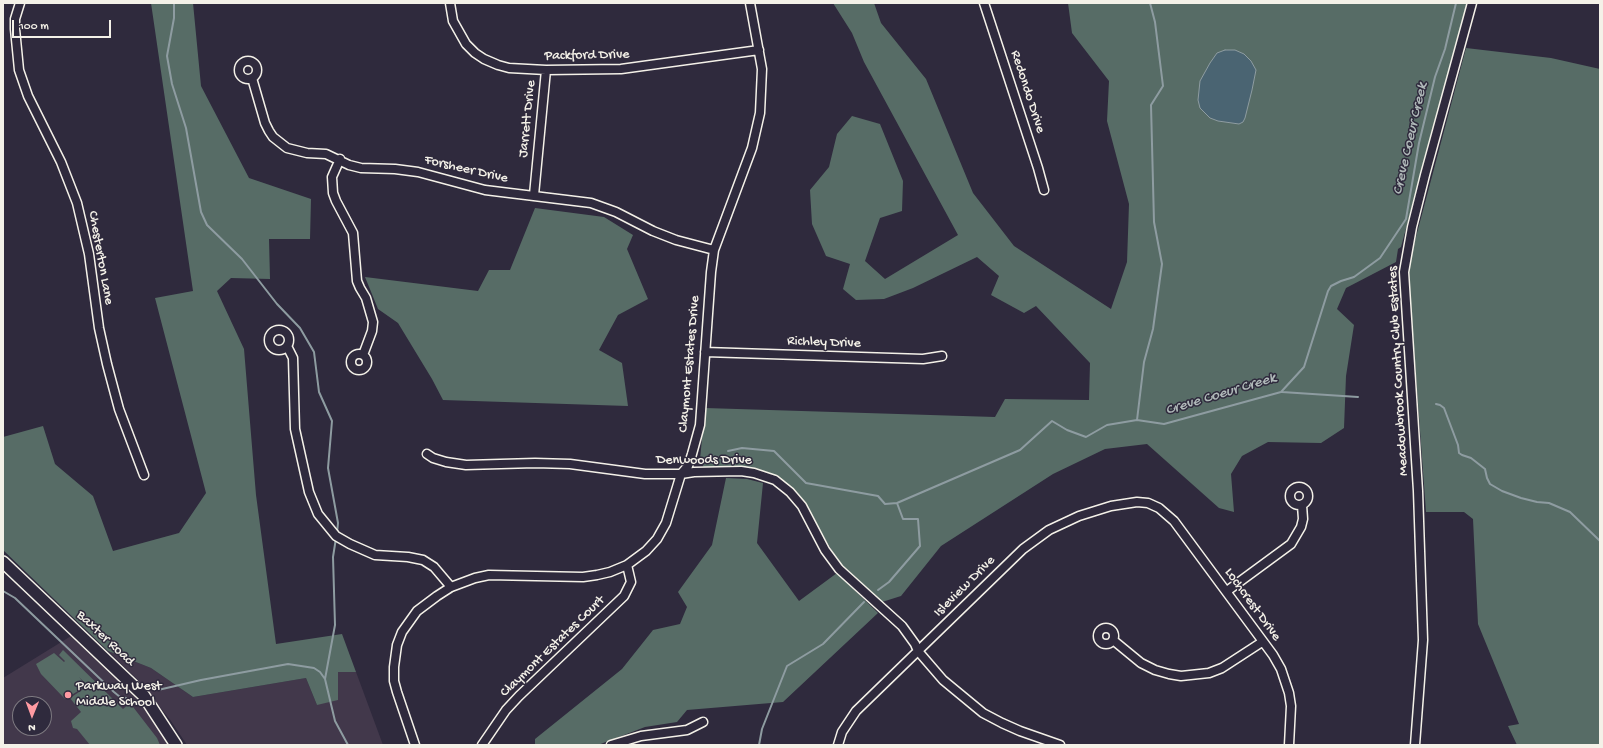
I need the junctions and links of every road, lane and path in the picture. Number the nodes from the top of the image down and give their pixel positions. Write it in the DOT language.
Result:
graph roads {
  1 [pos="20,3"];
  2 [pos="450,3"];
  3 [pos="750,3"];
  4 [pos="984,3"];
  5 [pos="1472,3"];
  6 [pos="759,50"];
  7 [pos="546,70"];
  8 [pos="252,78"];
  9 [pos="340,159"];
  10 [pos="1044,190"];
  11 [pos="534,195"];
  12 [pos="714,250"];
  13 [pos="287,346"];
  14 [pos="705,352"];
  15 [pos="363,355"];
  16 [pos="942,356"];
  17 [pos="427,454"];
  18 [pos="681,474"];
  19 [pos="144,475"];
  20 [pos="1148,503"];
  21 [pos="1302,505"];
  22 [pos="3,562"];
  23 [pos="627,565"];
  24 [pos="451,587"];
  25 [pos="1227,591"];
  26 [pos="1113,640"];
  27 [pos="1262,642"];
  28 [pos="918,651"];
  29 [pos="703,722"];
  30 [pos="176,745"];
  31 [pos="414,745"];
  32 [pos="482,745"];
  33 [pos="611,745"];
  34 [pos="838,745"];
  35 [pos="1060,745"];
  36 [pos="1289,745"];
  37 [pos="1415,745"];
  1 -- 19 [label="street, Chesterton Lane"];
  2 -- 7 [label="street, Packford Drive"];
  3 -- 6 [label="street, Claymont Estates Drive"];
  4 -- 10 [label="street, Redondo Drive"];
  5 -- 37 [label="street, Meadowbrook Country Club Estates"];
  6 -- 7 [label="street, Packford Drive"];
  6 -- 12 [label="street, Claymont Estates Drive"];
  7 -- 11 [label="street, Jarrett Drive"];
  8 -- 9 [label="street, Forsheer Drive"];
  9 -- 11 [label="street, Forsheer Drive"];
  9 -- 15 [label="street"];
  11 -- 12 [label="street, Forsheer Drive"];
  12 -- 14 [label="street, Claymont Estates Drive"];
  13 -- 24 [label="street"];
  14 -- 16 [label="street, Richley Drive"];
  14 -- 18 [label="street, Claymont Estates Drive"];
  17 -- 18 [label="street, Denwoods Drive"];
  18 -- 23 [label="street, Claymont Estates Drive"];
  18 -- 28 [label="street, Denwoods Drive"];
  20 -- 25 [label="street, Lochcrest Drive"];
  20 -- 28 [label="street, Isleview Drive"];
  21 -- 25 [label="street"];
  22 -- 30 [label="main road, Baxter Road"];
  23 -- 24 [label="street, Claymont Estates Drive"];
  23 -- 32 [label="street, Claymont Estates Court"];
  24 -- 31 [label="street, Claymont Estates Drive"];
  25 -- 27 [label="street, Lochcrest Drive"];
  26 -- 27 [label="street"];
  27 -- 36 [label="street, Lochcrest Drive"];
  28 -- 34 [label="street, Isleview Drive"];
  28 -- 35 [label="street, Denwoods Drive"];
  29 -- 33 [label="street"];
}
